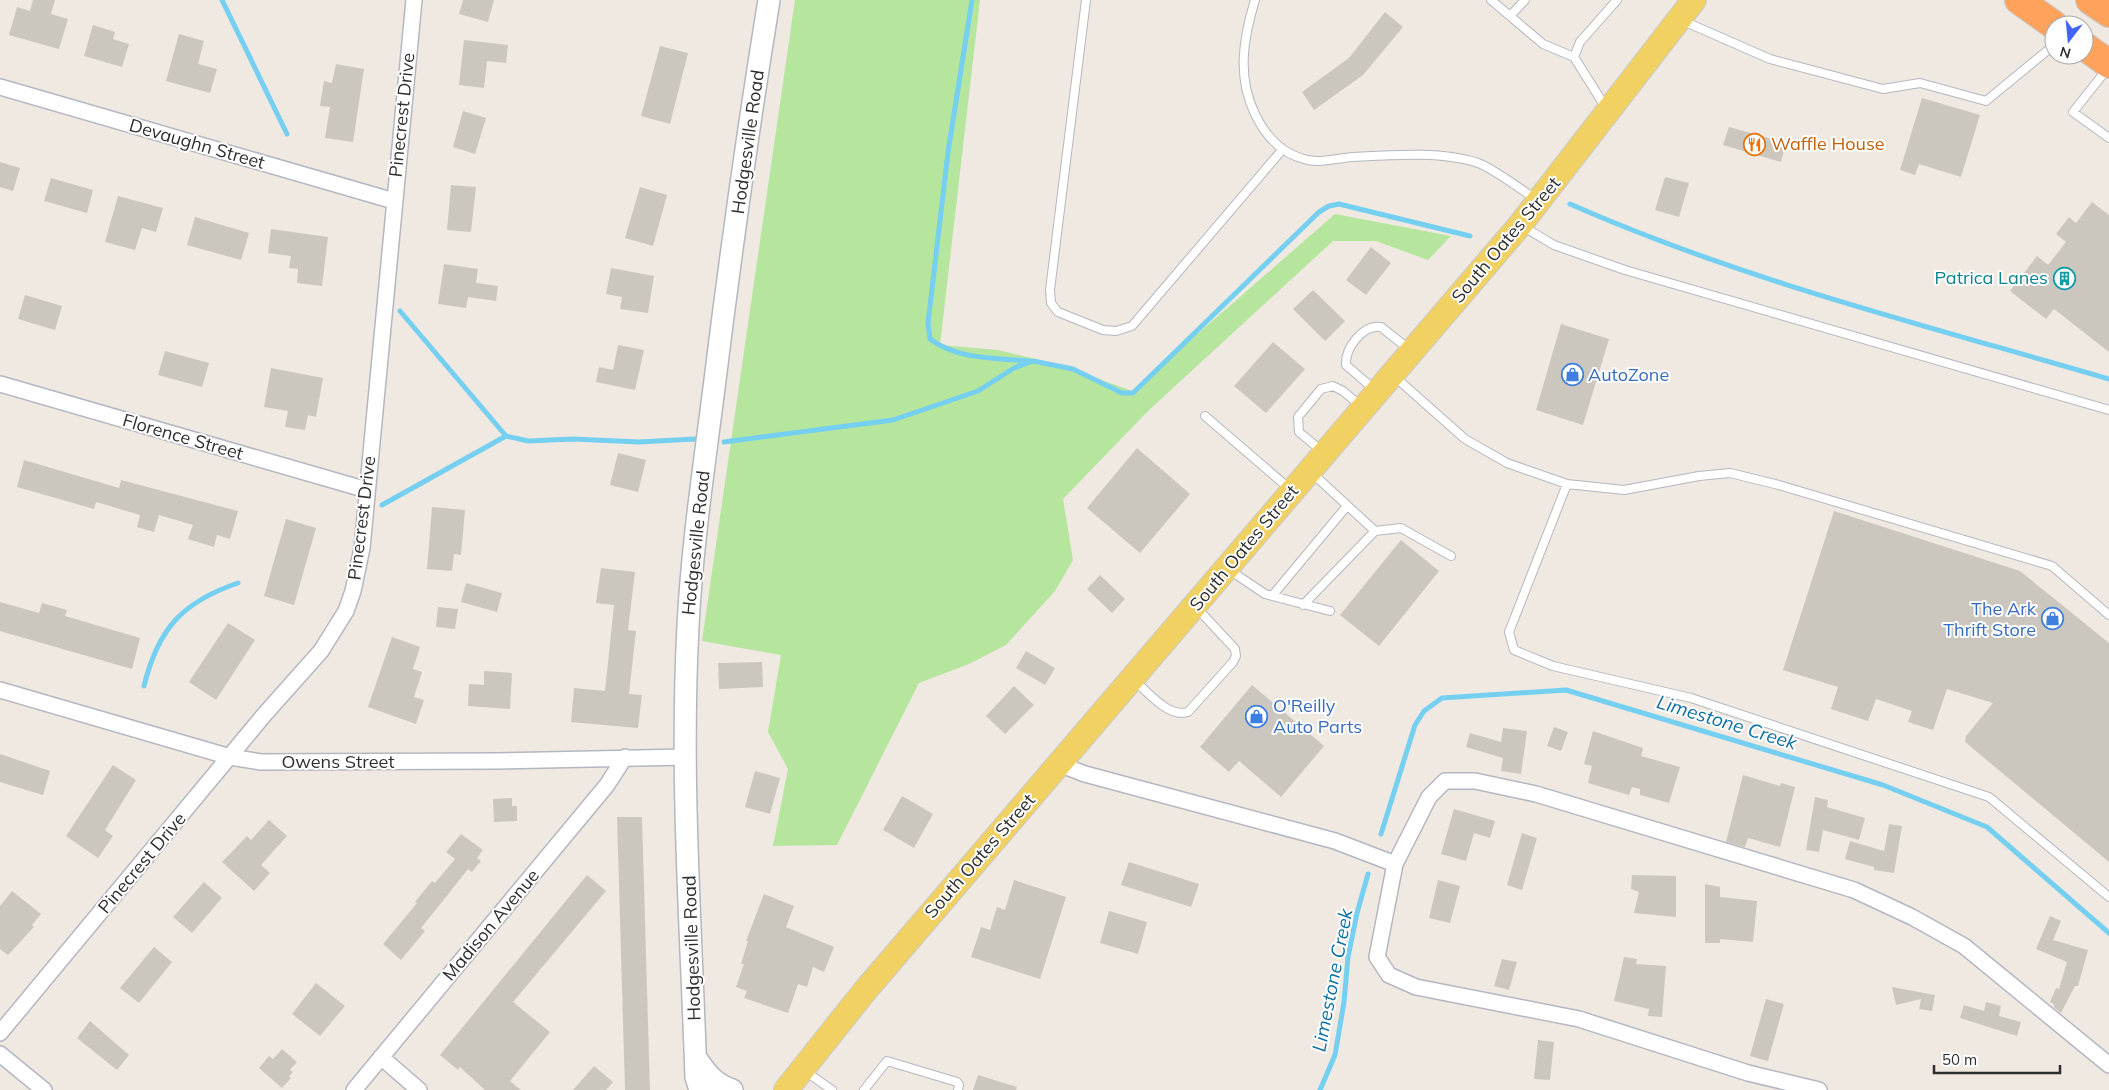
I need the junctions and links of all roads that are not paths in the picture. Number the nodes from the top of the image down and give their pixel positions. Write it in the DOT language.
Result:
graph roads {
  1 [pos="414,0"];
  2 [pos="769,0"];
  3 [pos="1086,0"];
  4 [pos="1255,0"];
  5 [pos="1491,0"];
  6 [pos="1525,0"];
  7 [pos="1617,0"];
  8 [pos="1694,0"];
  9 [pos="2019,0"];
  10 [pos="2090,0"];
  11 [pos="2109,13"];
  12 [pos="1510,16"];
  13 [pos="2044,18"];
  14 [pos="1679,19"];
  15 [pos="2044,53"];
  16 [pos="2094,54"];
  17 [pos="1574,57"];
  18 [pos="2109,65"];
  19 [pos="0,87"];
  20 [pos="1608,112"];
  21 [pos="2109,138"];
  22 [pos="1282,150"];
  23 [pos="394,201"];
  24 [pos="1539,202"];
  25 [pos="1520,225"];
  26 [pos="1412,352"];
  27 [pos="1392,374"];
  28 [pos="0,384"];
  29 [pos="1370,400"];
  30 [pos="2109,410"];
  31 [pos="1205,416"];
  32 [pos="1317,462"];
  33 [pos="1568,484"];
  34 [pos="367,490"];
  35 [pos="1292,492"];
  36 [pos="1347,506"];
  37 [pos="1375,531"];
  38 [pos="1451,556"];
  39 [pos="1227,568"];
  40 [pos="1272,596"];
  41 [pos="1303,605"];
  42 [pos="1195,606"];
  43 [pos="1330,611"];
  44 [pos="2109,615"];
  45 [pos="1132,678"];
  46 [pos="0,690"];
  47 [pos="686,756"];
  48 [pos="230,757"];
  49 [pos="625,758"];
  50 [pos="1059,764"];
  51 [pos="1395,864"];
  52 [pos="2109,897"];
  53 [pos="0,1033"];
  54 [pos="0,1054"];
  55 [pos="381,1058"];
  56 [pos="2109,1065"];
  57 [pos="802,1070"];
  58 [pos="697,1079"];
  59 [pos="44,1090"];
  60 [pos="354,1090"];
  61 [pos="419,1090"];
  62 [pos="732,1090"];
  63 [pos="786,1090"];
  64 [pos="832,1090"];
  65 [pos="864,1090"];
  66 [pos="958,1090"];
  67 [pos="1819,1090"];
  1 -- 23 [label="street, Pinecrest Drive"];
  2 -- 47 [label="street, Hodgesville Road"];
  3 -- 22 [label="lane"];
  4 -- 22 [label="lane"];
  5 -- 12 [label="lane"];
  6 -- 12 [label="lane"];
  7 -- 17 [label="lane"];
  8 -- 14 [label="main road, South Oates Street"];
  9 -- 13 [label="highway"];
  10 -- 11 [label="highway"];
  12 -- 17 [label="lane"];
  14 -- 15 [label="lane"];
  14 -- 20 [label="main road, South Oates Street"];
  16 -- 18 [label="highway"];
  17 -- 20 [label="lane"];
  18 -- 21 [label="lane"];
  19 -- 23 [label="street, Devaughn Street"];
  20 -- 24 [label="main road, South Oates Street"];
  22 -- 24 [label="lane"];
  23 -- 34 [label="street, Pinecrest Drive"];
  24 -- 25 [label="main road, South Oates Street"];
  25 -- 26 [label="main road, South Oates Street"];
  25 -- 30 [label="lane"];
  26 -- 27 [label="main road, South Oates Street"];
  26 -- 29 [label="lane"];
  27 -- 29 [label="main road, South Oates Street"];
  27 -- 33 [label="lane"];
  28 -- 34 [label="street, Florence Street"];
  29 -- 32 [label="main road, South Oates Street"];
  29 -- 32 [label="lane"];
  31 -- 35 [label="lane"];
  32 -- 35 [label="main road, South Oates Street"];
  32 -- 36 [label="lane"];
  33 -- 44 [label="lane"];
  33 -- 52 [label="lane"];
  34 -- 48 [label="street, Pinecrest Drive"];
  35 -- 39 [label="main road, South Oates Street"];
  36 -- 37 [label="lane"];
  36 -- 40 [label="lane"];
  37 -- 38 [label="lane"];
  37 -- 41 [label="lane"];
  39 -- 40 [label="lane"];
  39 -- 42 [label="main road, South Oates Street"];
  40 -- 41 [label="lane"];
  41 -- 43 [label="lane"];
  42 -- 45 [label="main road, South Oates Street"];
  42 -- 45 [label="lane"];
  45 -- 50 [label="main road, South Oates Street"];
  46 -- 48 [label="street, Owens Street"];
  47 -- 49 [label="street, Owens Street"];
  47 -- 58 [label="street, Hodgesville Road"];
  48 -- 49 [label="street, Owens Street"];
  48 -- 53 [label="street, Pinecrest Drive"];
  49 -- 55 [label="street, Madison Avenue"];
  50 -- 51 [label="street"];
  50 -- 57 [label="main road, South Oates Street"];
  51 -- 56 [label="street"];
  51 -- 67 [label="street"];
  54 -- 59 [label="street"];
  55 -- 60 [label="street, Madison Avenue"];
  55 -- 61 [label="street"];
  57 -- 63 [label="main road, South Oates Street"];
  57 -- 64 [label="lane"];
  58 -- 62 [label="street"];
  65 -- 66 [label="lane"];
}
